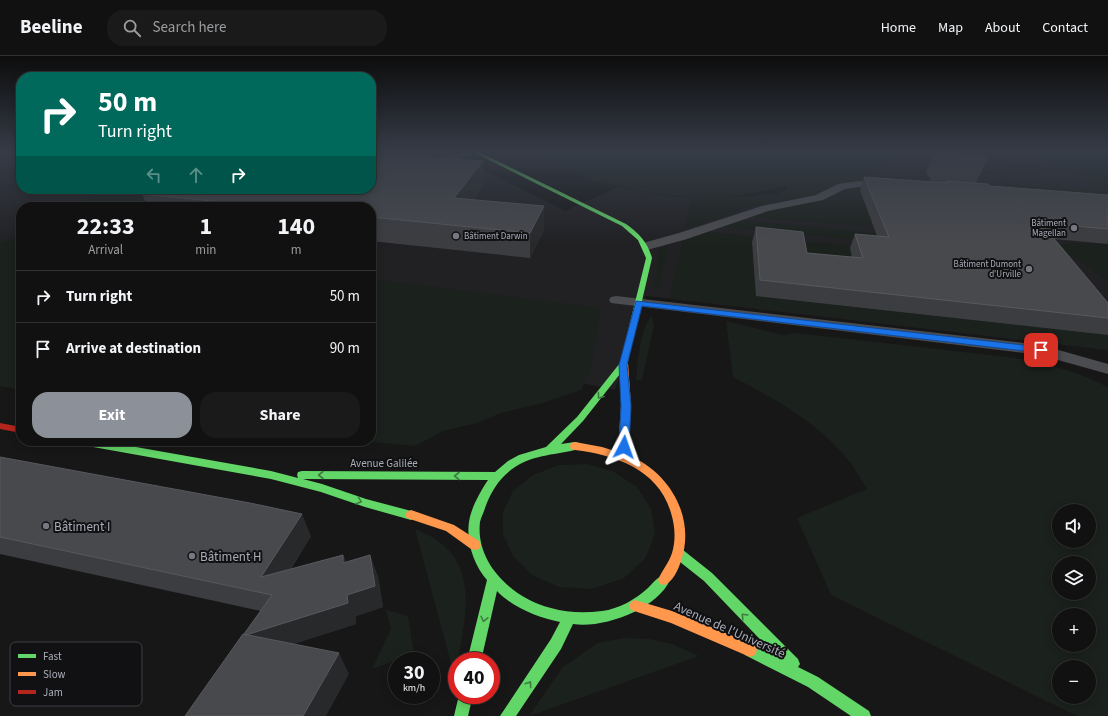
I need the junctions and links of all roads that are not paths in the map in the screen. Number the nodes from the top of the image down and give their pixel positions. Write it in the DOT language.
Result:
graph roads {
  1 [pos="538,183"];
  2 [pos="893,187"];
  3 [pos="647,246"];
  4 [pos="616,300"];
  5 [pos="638,303"];
  6 [pos="623,365"];
  7 [pos="1108,369"];
  8 [pos="0,426"];
  9 [pos="16,429"];
  10 [pos="110,446"];
  11 [pos="550,449"];
  12 [pos="623,456"];
  13 [pos="271,475"];
  14 [pos="496,476"];
  15 [pos="475,545"];
  16 [pos="679,554"];
  17 [pos="493,581"];
  18 [pos="635,606"];
  19 [pos="569,618"];
  20 [pos="476,652"];
  21 [pos="813,682"];
  22 [pos="464,704"];
  23 [pos="461,716"];
  24 [pos="507,716"];
  25 [pos="864,716"];
  1 -- 3 [label="street"];
  2 -- 3 [label="lane"];
  3 -- 5 [label="street"];
  4 -- 5 [label="lane"];
  5 -- 6 [label="street"];
  5 -- 7 [label="lane"];
  6 -- 11 [label="street, one-way"];
  6 -- 12 [label="street"];
  8 -- 9 [label="street"];
  10 -- 13 [label="street, Avenue Galilée"];
  11 -- 12 [label="street"];
  11 -- 14 [label="street"];
  12 -- 16 [label="street"];
  14 -- 13 [label="street, Avenue Galilée, one-way"];
  13 -- 15 [label="street, Avenue Galilée, one-way"];
  14 -- 15 [label="street"];
  15 -- 17 [label="street"];
  16 -- 18 [label="street"];
  21 -- 16 [label="street, Avenue de l'Université, one-way"];
  17 -- 19 [label="street"];
  17 -- 20 [label="street, one-way"];
  18 -- 19 [label="street"];
  18 -- 21 [label="street, Avenue de l'Université"];
  24 -- 19 [label="street, one-way"];
  21 -- 25 [label="street, Avenue de l'Université"];
  22 -- 23 [label="street"];
}
